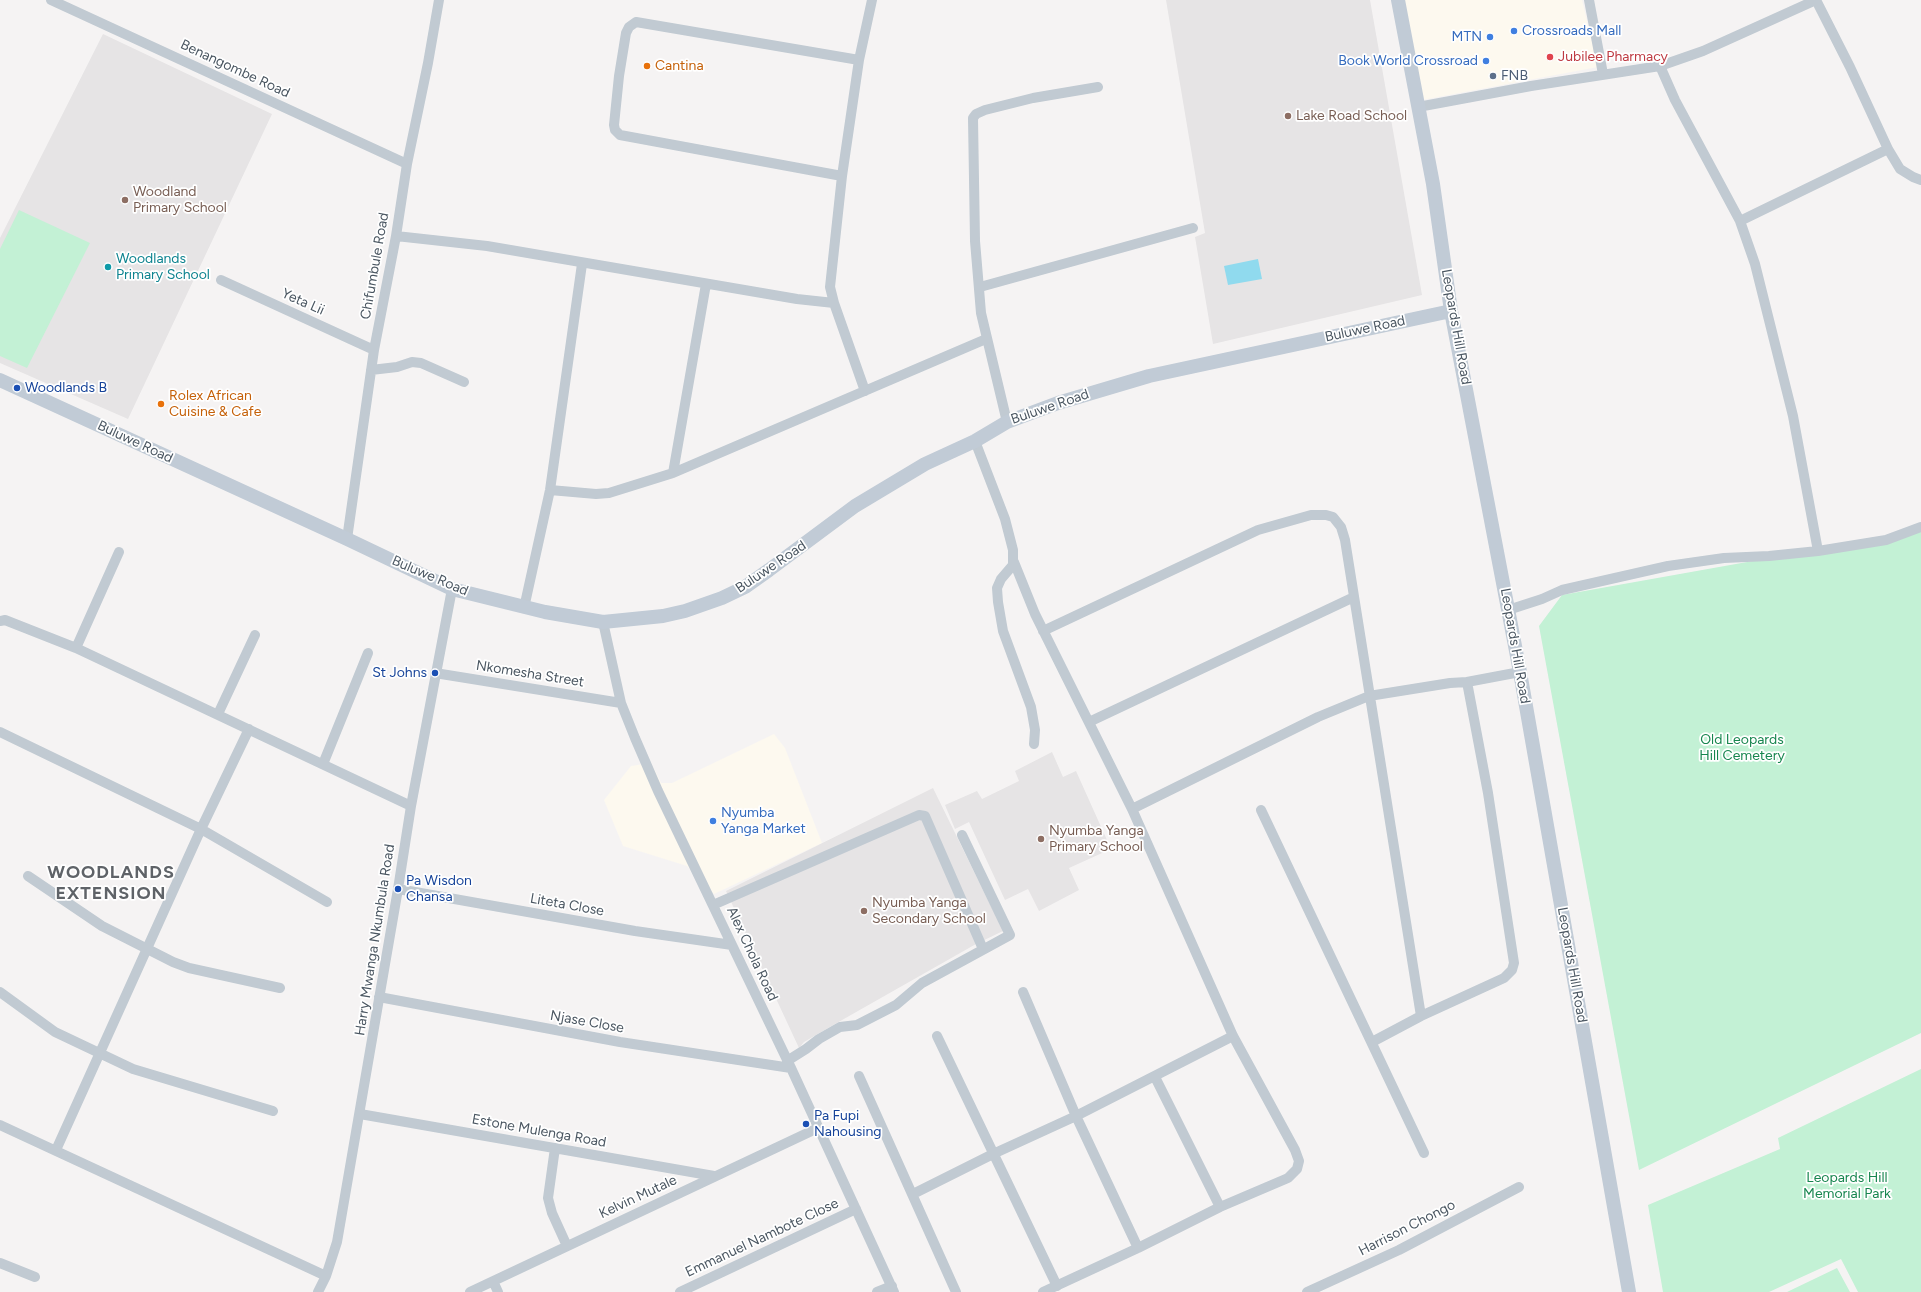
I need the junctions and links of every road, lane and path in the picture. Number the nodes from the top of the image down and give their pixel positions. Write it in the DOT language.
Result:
graph roads {
  1 [pos="51,0"];
  2 [pos="439,0"];
  3 [pos="872,0"];
  4 [pos="1398,0"];
  5 [pos="1589,0"];
  6 [pos="1816,0"];
  7 [pos="860,60"];
  8 [pos="1660,66"];
  9 [pos="1603,74"];
  10 [pos="1098,87"];
  11 [pos="1418,107"];
  12 [pos="1888,149"];
  13 [pos="407,164"];
  14 [pos="842,176"];
  15 [pos="1921,180"];
  16 [pos="1740,221"];
  17 [pos="1193,228"];
  18 [pos="396,236"];
  19 [pos="582,264"];
  20 [pos="221,280"];
  21 [pos="706,284"];
  22 [pos="980,287"];
  23 [pos="834,303"];
  24 [pos="1451,311"];
  25 [pos="986,339"];
  26 [pos="374,350"];
  27 [pos="371,370"];
  28 [pos="0,380"];
  29 [pos="464,382"];
  30 [pos="865,391"];
  31 [pos="1007,422"];
  32 [pos="975,440"];
  33 [pos="672,473"];
  34 [pos="550,490"];
  35 [pos="1921,527"];
  36 [pos="347,539"];
  37 [pos="1818,551"];
  38 [pos="119,552"];
  39 [pos="1014,562"];
  40 [pos="452,589"];
  41 [pos="1354,597"];
  42 [pos="524,608"];
  43 [pos="1508,610"];
  44 [pos="0,620"];
  45 [pos="603,622"];
  46 [pos="1043,631"];
  47 [pos="255,635"];
  48 [pos="76,648"];
  49 [pos="368,652"];
  50 [pos="1520,672"];
  51 [pos="435,673"];
  52 [pos="1467,682"];
  53 [pos="1369,696"];
  54 [pos="621,703"];
  55 [pos="218,714"];
  56 [pos="1090,722"];
  57 [pos="249,729"];
  58 [pos="0,732"];
  59 [pos="1034,744"];
  60 [pos="323,764"];
  61 [pos="411,806"];
  62 [pos="1132,809"];
  63 [pos="1261,810"];
  64 [pos="201,829"];
  65 [pos="962,835"];
  66 [pos="28,876"];
  67 [pos="398,889"];
  68 [pos="327,902"];
  69 [pos="713,905"];
  70 [pos="732,945"];
  71 [pos="146,948"];
  72 [pos="983,949"];
  73 [pos="280,988"];
  74 [pos="0,992"];
  75 [pos="1023,992"];
  76 [pos="379,997"];
  77 [pos="1421,1016"];
  78 [pos="937,1036"];
  79 [pos="1233,1036"];
  80 [pos="1372,1042"];
  81 [pos="99,1053"];
  82 [pos="789,1064"];
  83 [pos="859,1076"];
  84 [pos="1155,1077"];
  85 [pos="273,1111"];
  86 [pos="360,1114"];
  87 [pos="1076,1116"];
  88 [pos="0,1124"];
  89 [pos="818,1128"];
  90 [pos="555,1148"];
  91 [pos="56,1150"];
  92 [pos="1424,1153"];
  93 [pos="993,1154"];
  94 [pos="714,1176"];
  95 [pos="1519,1187"];
  96 [pos="913,1194"];
  97 [pos="1220,1207"];
  98 [pos="856,1209"];
  99 [pos="567,1246"];
  100 [pos="1138,1248"];
  101 [pos="0,1263"];
  102 [pos="326,1276"];
  103 [pos="35,1277"];
  104 [pos="493,1281"];
  105 [pos="1057,1286"];
  106 [pos="893,1289"];
  107 [pos="318,1292"];
  108 [pos="470,1292"];
  109 [pos="498,1292"];
  110 [pos="680,1292"];
  111 [pos="877,1292"];
  112 [pos="956,1292"];
  113 [pos="1044,1292"];
  114 [pos="1307,1292"];
  115 [pos="1629,1292"];
  1 -- 13 [label="street, Benangombe Road"];
  2 -- 13 [label="street, Chifumbule Road"];
  3 -- 7 [label="street"];
  4 -- 11 [label="street, Leopards Hill Road"];
  5 -- 9 [label="street"];
  6 -- 8 [label="street"];
  6 -- 12 [label="street"];
  7 -- 14 [label="street"];
  7 -- 14 [label="street"];
  8 -- 9 [label="street"];
  8 -- 16 [label="street"];
  9 -- 11 [label="street"];
  10 -- 22 [label="street"];
  11 -- 24 [label="street, Leopards Hill Road"];
  12 -- 15 [label="street"];
  12 -- 16 [label="street"];
  13 -- 18 [label="street, Chifumbule Road"];
  14 -- 23 [label="street"];
  16 -- 37 [label="street"];
  17 -- 22 [label="street"];
  18 -- 19 [label="street"];
  18 -- 26 [label="street, Chifumbule Road"];
  19 -- 21 [label="street"];
  19 -- 34 [label="street"];
  20 -- 26 [label="street, Yeta Lii"];
  21 -- 23 [label="street"];
  21 -- 33 [label="street"];
  22 -- 25 [label="street"];
  23 -- 30 [label="street"];
  24 -- 31 [label="street, Buluwe Road"];
  24 -- 43 [label="street, Leopards Hill Road"];
  25 -- 30 [label="street"];
  25 -- 31 [label="street"];
  26 -- 27 [label="street, Chifumbule Road"];
  27 -- 29 [label="street"];
  27 -- 36 [label="street, Chifumbule Road"];
  28 -- 36 [label="street, Buluwe Road"];
  30 -- 33 [label="street"];
  31 -- 32 [label="street, Buluwe Road"];
  32 -- 39 [label="street"];
  32 -- 45 [label="street, Buluwe Road"];
  33 -- 34 [label="street"];
  34 -- 42 [label="street"];
  35 -- 37 [label="street"];
  36 -- 40 [label="street, Buluwe Road"];
  37 -- 43 [label="street"];
  38 -- 48 [label="street"];
  39 -- 46 [label="street"];
  39 -- 59 [label="street"];
  40 -- 42 [label="street, Buluwe Road"];
  40 -- 51 [label="street, Harry Mwanga Nkumbula Road"];
  41 -- 46 [label="street"];
  41 -- 53 [label="street"];
  41 -- 56 [label="street"];
  42 -- 45 [label="street, Buluwe Road"];
  43 -- 50 [label="street, Leopards Hill Road"];
  44 -- 48 [label="street"];
  45 -- 54 [label="street, Alex Chola Road"];
  46 -- 56 [label="street"];
  47 -- 55 [label="street"];
  48 -- 55 [label="street"];
  49 -- 60 [label="street"];
  50 -- 52 [label="street"];
  50 -- 115 [label="street, Leopards Hill Road"];
  51 -- 54 [label="street, Nkomesha Street"];
  51 -- 61 [label="street, Harry Mwanga Nkumbula Road"];
  52 -- 53 [label="street"];
  52 -- 77 [label="street"];
  53 -- 62 [label="street"];
  53 -- 77 [label="street"];
  54 -- 69 [label="street, Alex Chola Road"];
  55 -- 57 [label="street"];
  56 -- 62 [label="street"];
  57 -- 60 [label="street"];
  57 -- 64 [label="street"];
  58 -- 64 [label="street"];
  60 -- 61 [label="street"];
  61 -- 67 [label="street, Harry Mwanga Nkumbula Road"];
  62 -- 79 [label="street"];
  63 -- 80 [label="street"];
  64 -- 68 [label="street"];
  64 -- 71 [label="street"];
  65 -- 72 [label="street"];
  66 -- 71 [label="street"];
  67 -- 70 [label="street, Liteta Close"];
  67 -- 76 [label="street, Harry Mwanga Nkumbula Road"];
  69 -- 70 [label="street, Alex Chola Road"];
  69 -- 72 [label="street"];
  70 -- 82 [label="street, Alex Chola Road"];
  71 -- 73 [label="street"];
  71 -- 81 [label="street"];
  72 -- 82 [label="street"];
  74 -- 81 [label="street"];
  75 -- 87 [label="street"];
  76 -- 82 [label="street, Njase Close"];
  76 -- 86 [label="street, Harry Mwanga Nkumbula Road"];
  77 -- 80 [label="street"];
  78 -- 93 [label="street"];
  79 -- 84 [label="street"];
  79 -- 97 [label="street"];
  80 -- 92 [label="street"];
  81 -- 85 [label="street"];
  81 -- 91 [label="street"];
  82 -- 89 [label="street, Alex Chola Road"];
  83 -- 96 [label="street"];
  84 -- 87 [label="street"];
  84 -- 97 [label="street"];
  86 -- 90 [label="street, Estone Mulenga Road"];
  86 -- 102 [label="street, Harry Mwanga Nkumbula Road"];
  87 -- 93 [label="street"];
  87 -- 100 [label="street"];
  88 -- 91 [label="street"];
  89 -- 94 [label="street, Kelvin Mutale"];
  89 -- 98 [label="street, Alex Chola Road"];
  90 -- 94 [label="street, Estone Mulenga Road"];
  90 -- 99 [label="street"];
  91 -- 102 [label="street"];
  93 -- 96 [label="street"];
  93 -- 105 [label="street"];
  94 -- 99 [label="street, Kelvin Mutale"];
  95 -- 114 [label="street, Harrison Chongo"];
  96 -- 112 [label="street"];
  97 -- 100 [label="street"];
  98 -- 106 [label="street, Alex Chola Road"];
  98 -- 110 [label="street, Emmanuel Nambote Close"];
  99 -- 104 [label="street, Kelvin Mutale"];
  100 -- 105 [label="street"];
  101 -- 103 [label="street"];
  102 -- 107 [label="street, Harry Mwanga Nkumbula Road"];
  104 -- 108 [label="street, Kelvin Mutale"];
  104 -- 109 [label="street"];
  105 -- 113 [label="street"];
  106 -- 111 [label="street"];
}
